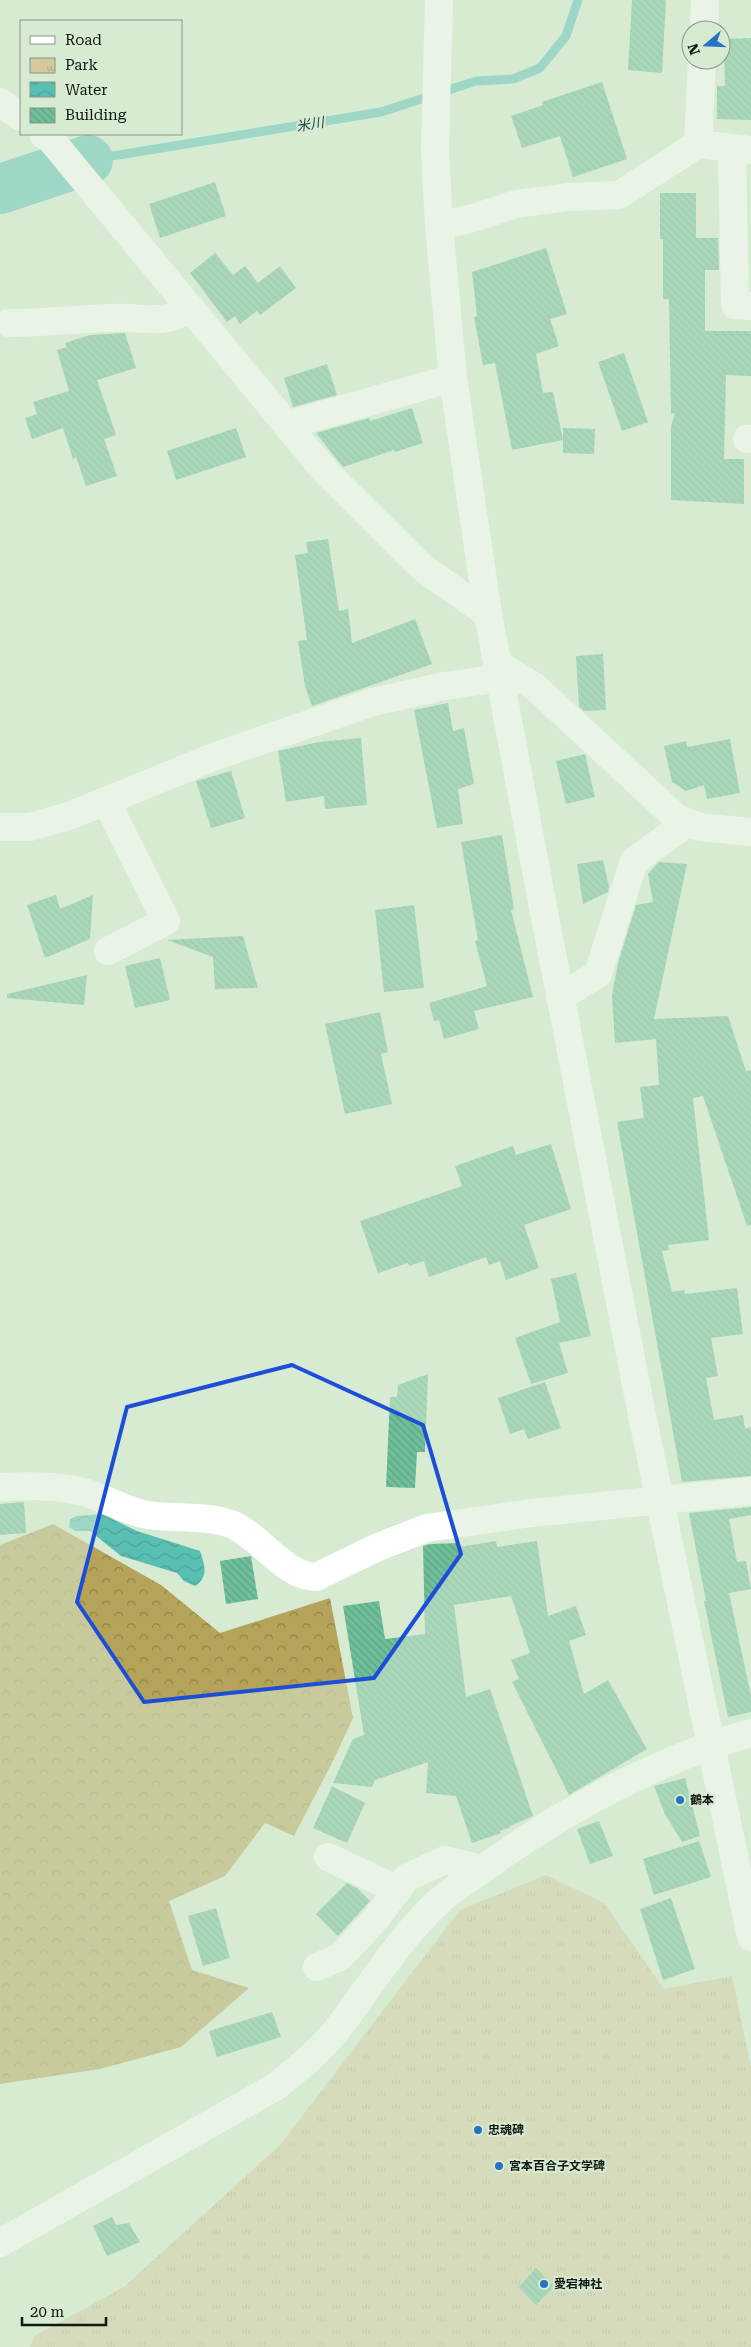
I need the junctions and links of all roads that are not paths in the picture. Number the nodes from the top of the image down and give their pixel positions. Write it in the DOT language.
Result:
graph roads {
  1 [pos="439,0"];
  2 [pos="705,0"];
  3 [pos="704,20"];
  4 [pos="702,70"];
  5 [pos="0,102"];
  6 [pos="20,117"];
  7 [pos="48,137"];
  8 [pos="698,144"];
  9 [pos="741,149"];
  10 [pos="439,226"];
  11 [pos="751,306"];
  12 [pos="190,308"];
  13 [pos="9,323"];
  14 [pos="453,378"];
  15 [pos="288,425"];
  16 [pos="488,614"];
  17 [pos="499,671"];
  18 [pos="106,802"];
  19 [pos="687,823"];
  20 [pos="0,827"];
  21 [pos="751,832"];
  22 [pos="108,951"];
  23 [pos="560,997"];
  24 [pos="0,1488"];
  25 [pos="751,1491"];
  26 [pos="660,1500"];
  27 [pos="751,1733"];
  28 [pos="711,1744"];
  29 [pos="328,1857"];
  30 [pos="743,1863"];
  31 [pos="483,1869"];
  32 [pos="398,1890"];
  33 [pos="751,1937"];
  34 [pos="316,1966"];
  35 [pos="0,2243"];
  1 -- 10 [label="street"];
  2 -- 3 [label="street"];
  4 -- 8 [label="street"];
  5 -- 6 [label="street"];
  7 -- 12 [label="street"];
  8 -- 9 [label="street"];
  8 -- 10 [label="street"];
  9 -- 11 [label="street"];
  10 -- 14 [label="street"];
  12 -- 13 [label="street"];
  12 -- 15 [label="street"];
  14 -- 15 [label="street"];
  14 -- 16 [label="street"];
  15 -- 16 [label="street"];
  16 -- 17 [label="street"];
  17 -- 18 [label="street"];
  17 -- 19 [label="street"];
  17 -- 23 [label="street"];
  18 -- 20 [label="street"];
  18 -- 22 [label="street"];
  19 -- 21 [label="street"];
  19 -- 23 [label="street"];
  23 -- 26 [label="street"];
  24 -- 26 [label="street"];
  25 -- 26 [label="street"];
  26 -- 28 [label="street"];
  27 -- 28 [label="street"];
  28 -- 30 [label="street"];
  28 -- 31 [label="street"];
  29 -- 32 [label="street"];
  30 -- 33 [label="street"];
  31 -- 32 [label="street"];
  31 -- 35 [label="street"];
  32 -- 34 [label="street"];
}
